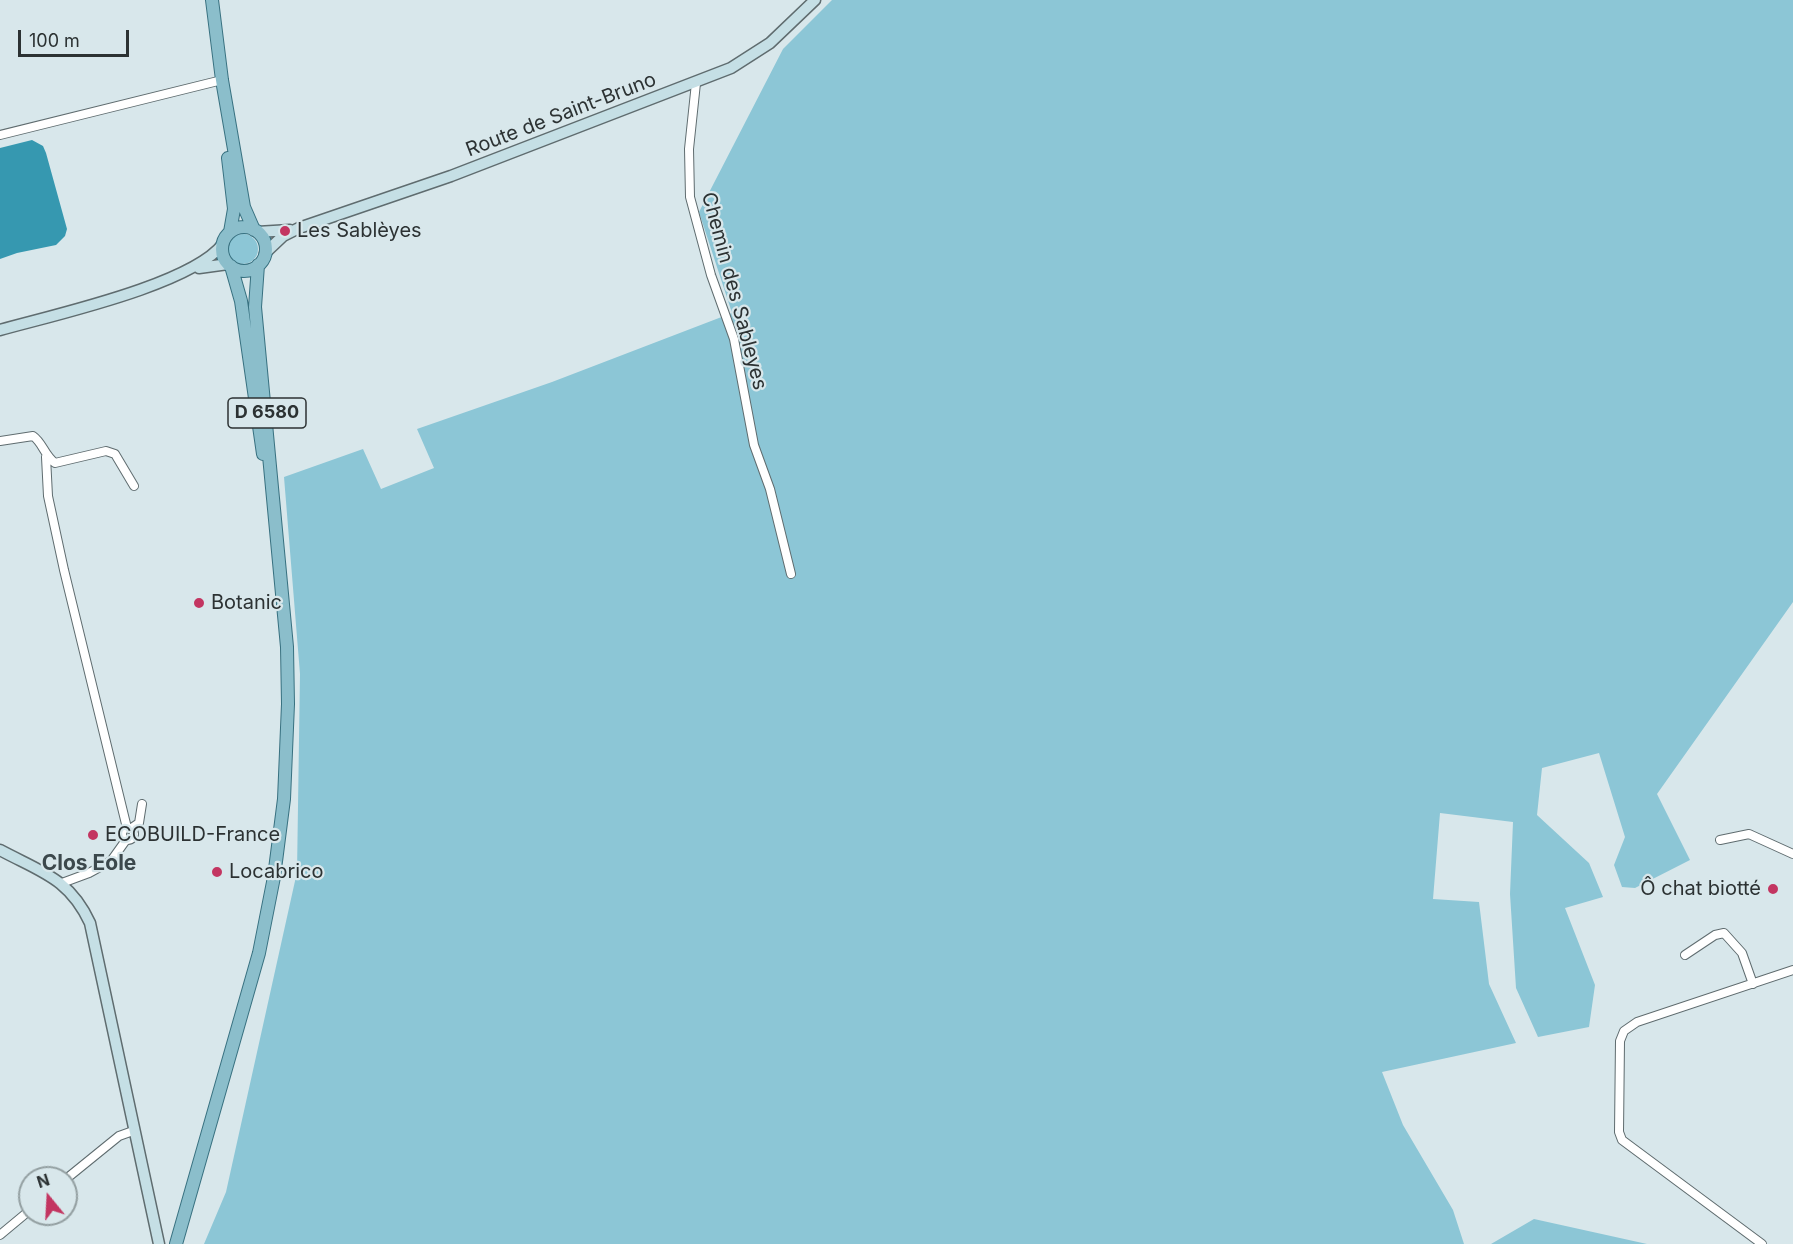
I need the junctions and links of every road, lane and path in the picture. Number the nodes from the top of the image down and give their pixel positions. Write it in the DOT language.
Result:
graph roads {
  1 [pos="212,0"];
  2 [pos="815,0"];
  3 [pos="222,80"];
  4 [pos="696,83"];
  5 [pos="224,94"];
  6 [pos="0,135"];
  7 [pos="299,228"];
  8 [pos="255,231"];
  9 [pos="230,232"];
  10 [pos="223,244"];
  11 [pos="265,253"];
  12 [pos="230,265"];
  13 [pos="258,265"];
  14 [pos="187,271"];
  15 [pos="0,330"];
  16 [pos="0,441"];
  17 [pos="46,457"];
  18 [pos="134,486"];
  19 [pos="276,529"];
  20 [pos="791,574"];
  21 [pos="142,804"];
  22 [pos="129,828"];
  23 [pos="1720,840"];
  24 [pos="0,850"];
  25 [pos="1793,854"];
  26 [pos="62,882"];
  27 [pos="1685,955"];
  28 [pos="1793,970"];
  29 [pos="1753,984"];
  30 [pos="133,1131"];
  31 [pos="78,1169"];
  32 [pos="18,1220"];
  33 [pos="0,1235"];
  34 [pos="159,1244"];
  35 [pos="176,1244"];
  36 [pos="1762,1244"];
  1 -- 3 [label="main road"];
  2 -- 4 [label="street, Route de Saint-Bruno"];
  3 -- 5 [label="main road"];
  3 -- 6 [label="street"];
  4 -- 7 [label="street, Route de Saint-Bruno"];
  4 -- 20 [label="street, Chemin des Sableyes"];
  5 -- 8 [label="main road"];
  5 -- 9 [label="main road"];
  7 -- 8 [label="street"];
  7 -- 11 [label="street"];
  8 -- 9 [label="main road"];
  8 -- 11 [label="main road"];
  9 -- 10 [label="main road"];
  10 -- 12 [label="main road"];
  10 -- 14 [label="street"];
  11 -- 13 [label="main road"];
  12 -- 13 [label="main road"];
  12 -- 14 [label="street"];
  12 -- 19 [label="main road, D 6580"];
  13 -- 19 [label="main road, D 6580"];
  14 -- 15 [label="street"];
  16 -- 17 [label="street"];
  17 -- 18 [label="street"];
  17 -- 22 [label="street"];
  19 -- 35 [label="main road, D 6580"];
  21 -- 22 [label="street"];
  22 -- 26 [label="street"];
  23 -- 25 [label="street"];
  24 -- 26 [label="street"];
  26 -- 30 [label="street"];
  27 -- 29 [label="street"];
  28 -- 29 [label="street"];
  29 -- 36 [label="street"];
  30 -- 31 [label="street"];
  30 -- 34 [label="street"];
  32 -- 33 [label="street"];
}
